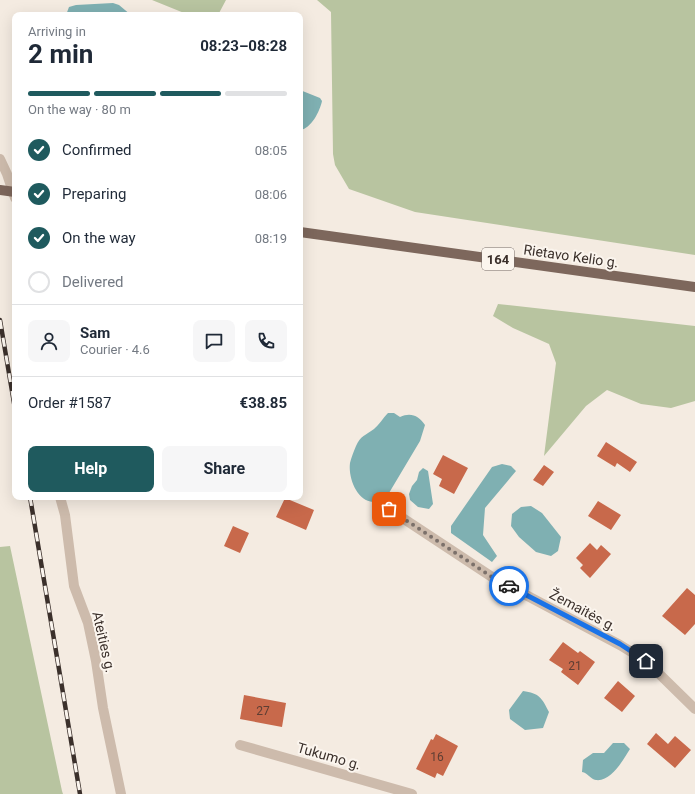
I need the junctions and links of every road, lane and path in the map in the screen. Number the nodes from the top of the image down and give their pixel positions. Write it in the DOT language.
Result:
graph roads {
  1 [pos="0,159"];
  2 [pos="12,189"];
  3 [pos="0,190"];
  4 [pos="12,192"];
  5 [pos="303,232"];
  6 [pos="695,287"];
  7 [pos="61,500"];
  8 [pos="389,509"];
  9 [pos="695,709"];
  10 [pos="240,745"];
  11 [pos="121,794"];
  12 [pos="412,794"];
  1 -- 2 [label="street"];
  3 -- 4 [label="main road, bridge"];
  5 -- 6 [label="main road, Rietavo Kelio g. / 164"];
  7 -- 11 [label="street, Ateities g."];
  8 -- 9 [label="street, Žemaitės g."];
  10 -- 12 [label="street, Tukumo g."];
}
